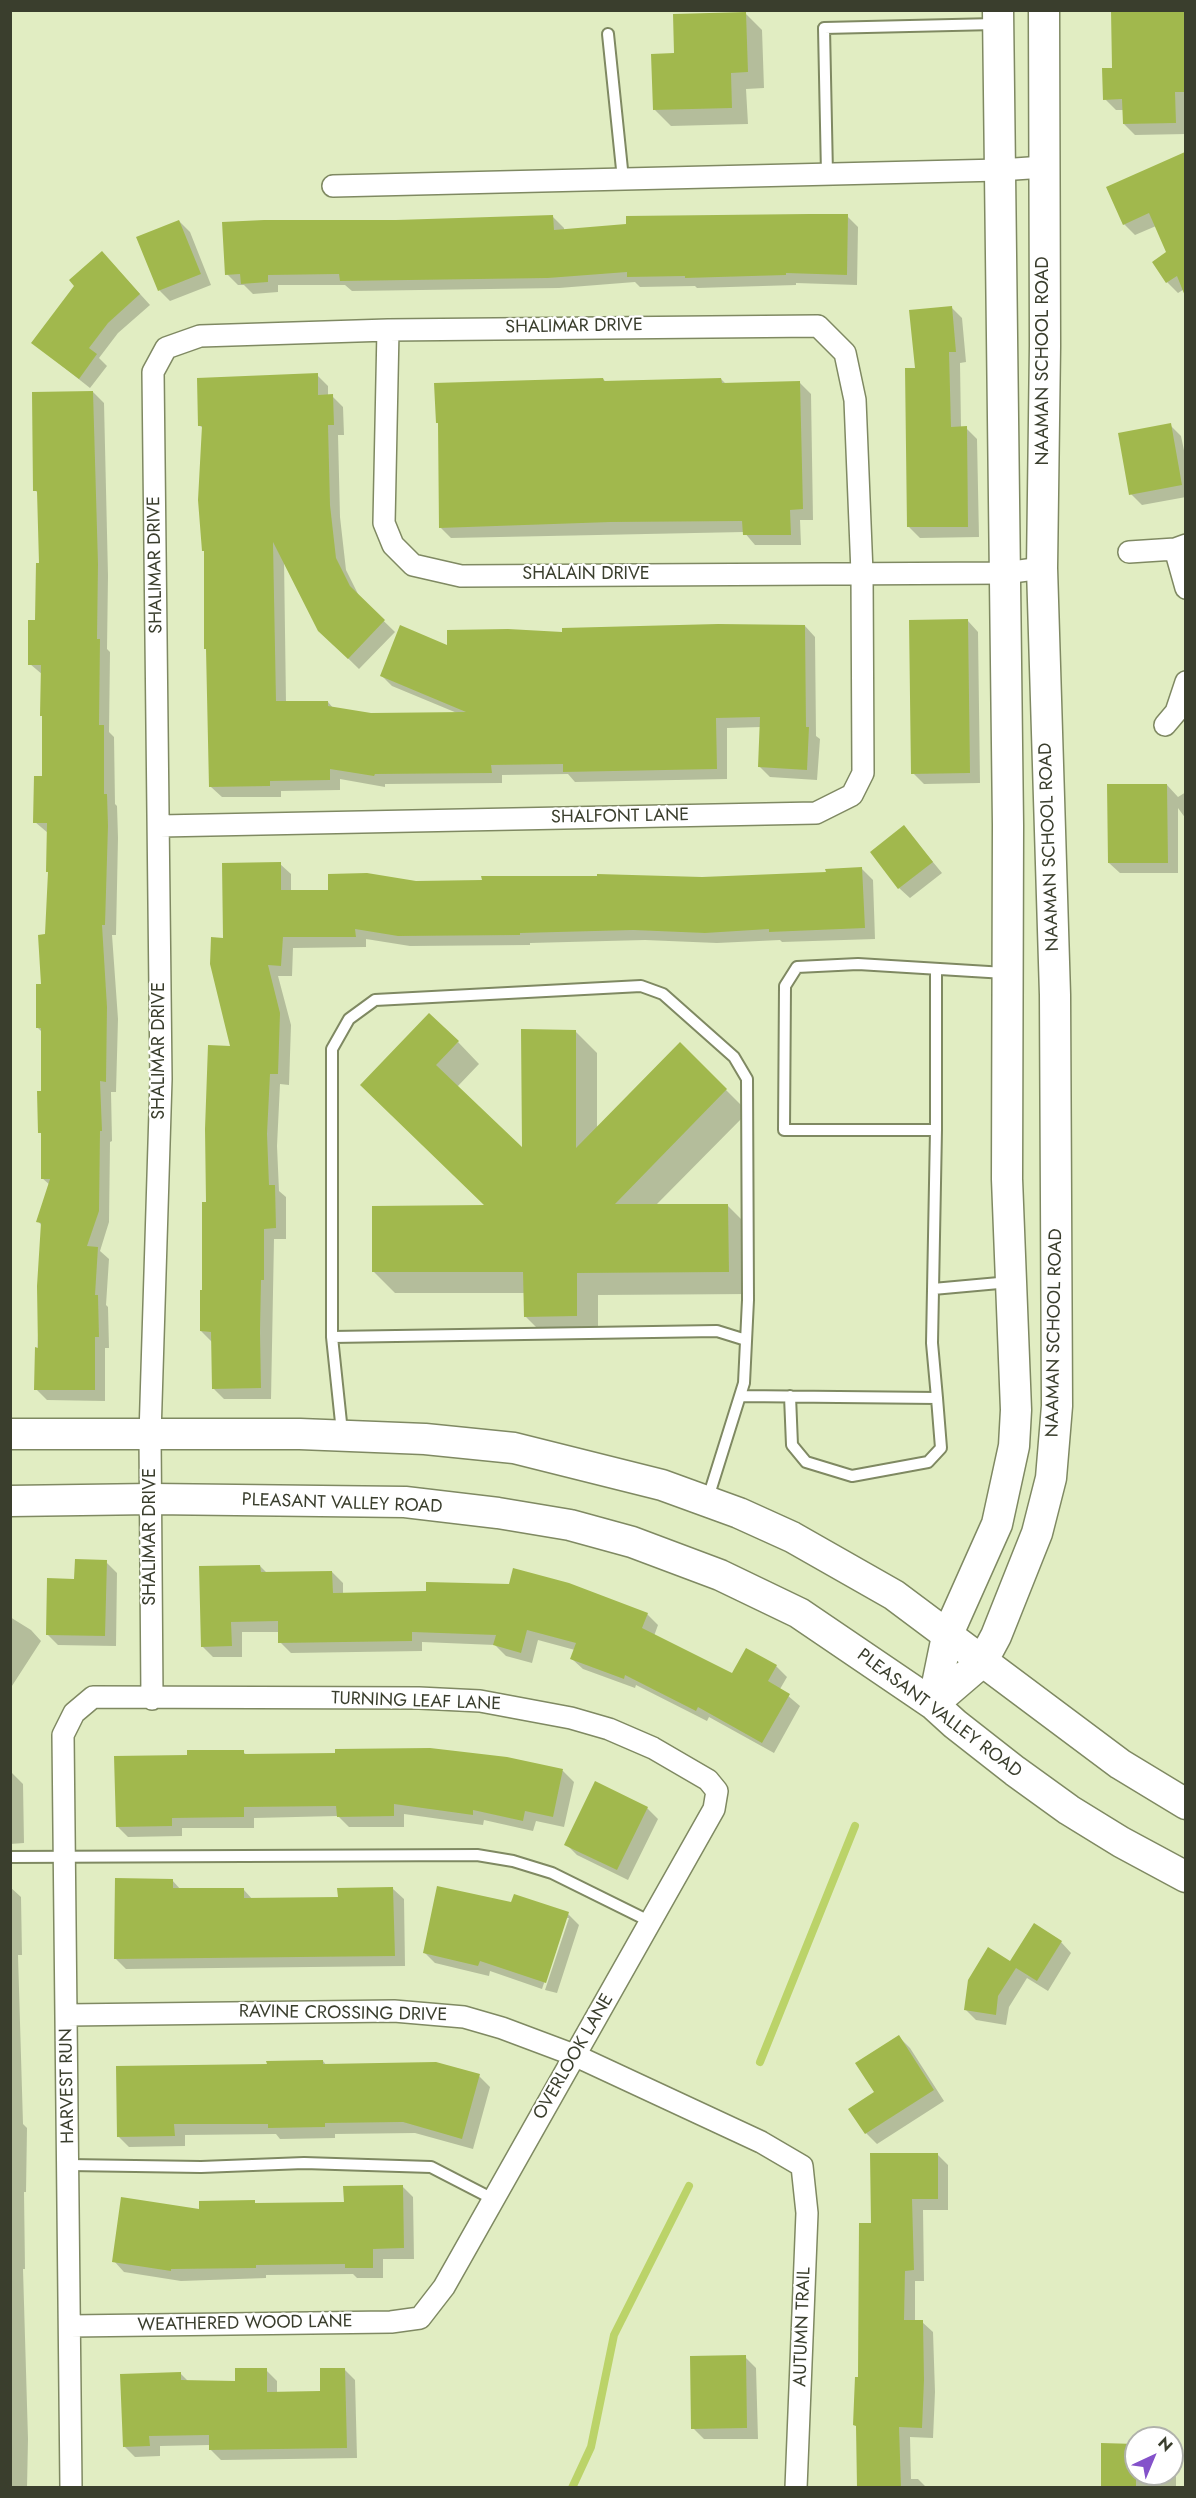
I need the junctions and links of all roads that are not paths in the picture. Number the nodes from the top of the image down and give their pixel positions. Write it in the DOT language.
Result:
graph roads {
  1 [pos="1044,10"];
  2 [pos="998,17"];
  3 [pos="608,34"];
  4 [pos="1044,167"];
  5 [pos="1000,170"];
  6 [pos="827,174"];
  7 [pos="623,179"];
  8 [pos="333,186"];
  9 [pos="388,330"];
  10 [pos="1180,547"];
  11 [pos="1129,552"];
  12 [pos="1042,568"];
  13 [pos="862,573"];
  14 [pos="1005,573"];
  15 [pos="1185,588"];
  16 [pos="1185,682"];
  17 [pos="1165,725"];
  18 [pos="160,826"];
  19 [pos="936,969"];
  20 [pos="1008,974"];
  21 [pos="936,1130"];
  22 [pos="1011,1282"];
  23 [pos="933,1289"];
  24 [pos="332,1337"];
  25 [pos="746,1340"];
  26 [pos="740,1396"];
  27 [pos="790,1396"];
  28 [pos="937,1398"];
  29 [pos="10,1434"];
  30 [pos="150,1435"];
  31 [pos="342,1435"];
  32 [pos="152,1499"];
  33 [pos="10,1501"];
  34 [pos="707,1502"];
  35 [pos="947,1636"];
  36 [pos="982,1662"];
  37 [pos="93,1698"];
  38 [pos="152,1699"];
  39 [pos="933,1704"];
  40 [pos="717,1791"];
  41 [pos="1185,1804"];
  42 [pos="10,1857"];
  43 [pos="64,1858"];
  44 [pos="1185,1877"];
  45 [pos="651,1922"];
  46 [pos="67,2015"];
  47 [pos="574,2055"];
  48 [pos="69,2165"];
  49 [pos="802,2166"];
  50 [pos="493,2199"];
  51 [pos="420,2318"];
  52 [pos="70,2326"];
  53 [pos="71,2487"];
  54 [pos="796,2487"];
  1 -- 4 [label="main road, NAAMAN SCHOOL ROAD"];
  2 -- 5 [label="main road"];
  2 -- 6 [label="lane"];
  3 -- 7 [label="lane"];
  4 -- 5 [label="street"];
  4 -- 12 [label="main road, NAAMAN SCHOOL ROAD"];
  5 -- 6 [label="street"];
  5 -- 14 [label="main road"];
  6 -- 7 [label="street"];
  7 -- 8 [label="street"];
  9 -- 13 [label="street, SHALIMAR DRIVE"];
  9 -- 13 [label="street, SHALAIN DRIVE"];
  9 -- 18 [label="street, SHALIMAR DRIVE"];
  10 -- 11 [label="street"];
  10 -- 15 [label="street"];
  12 -- 14 [label="street, SHALAIN DRIVE"];
  12 -- 36 [label="main road, NAAMAN SCHOOL ROAD"];
  13 -- 14 [label="street, SHALAIN DRIVE"];
  13 -- 18 [label="street, SHALFONT LANE"];
  14 -- 20 [label="main road"];
  16 -- 17 [label="street"];
  18 -- 30 [label="street, SHALIMAR DRIVE"];
  19 -- 20 [label="lane"];
  19 -- 21 [label="lane"];
  19 -- 21 [label="lane"];
  20 -- 22 [label="main road"];
  21 -- 23 [label="lane"];
  22 -- 23 [label="lane"];
  22 -- 35 [label="main road"];
  23 -- 28 [label="lane"];
  24 -- 25 [label="lane"];
  24 -- 25 [label="lane"];
  24 -- 31 [label="lane"];
  25 -- 26 [label="lane"];
  26 -- 27 [label="lane"];
  26 -- 34 [label="lane"];
  27 -- 28 [label="lane"];
  27 -- 28 [label="lane"];
  29 -- 30 [label="main road"];
  30 -- 31 [label="main road"];
  30 -- 32 [label="street, SHALIMAR DRIVE"];
  31 -- 34 [label="main road"];
  32 -- 33 [label="main road, PLEASANT VALLEY ROAD"];
  32 -- 38 [label="street, SHALIMAR DRIVE"];
  32 -- 39 [label="main road, PLEASANT VALLEY ROAD"];
  34 -- 35 [label="main road"];
  35 -- 36 [label="main road"];
  35 -- 39 [label="main road"];
  36 -- 39 [label="main road, NAAMAN SCHOOL ROAD"];
  36 -- 41 [label="main road"];
  37 -- 38 [label="street, TURNING LEAF LANE"];
  37 -- 43 [label="street, HARVEST RUN"];
  38 -- 40 [label="street, TURNING LEAF LANE"];
  39 -- 44 [label="main road, PLEASANT VALLEY ROAD"];
  40 -- 45 [label="street, OVERLOOK LANE"];
  42 -- 43 [label="lane"];
  43 -- 45 [label="lane"];
  43 -- 46 [label="street, HARVEST RUN"];
  45 -- 47 [label="street, OVERLOOK LANE"];
  46 -- 47 [label="street, RAVINE CROSSING DRIVE"];
  46 -- 48 [label="street, HARVEST RUN"];
  47 -- 49 [label="street, RAVINE CROSSING DRIVE"];
  47 -- 50 [label="street, OVERLOOK LANE"];
  48 -- 50 [label="lane"];
  48 -- 52 [label="street, HARVEST RUN"];
  49 -- 54 [label="street, AUTUMN TRAIL"];
  50 -- 51 [label="street, OVERLOOK LANE"];
  51 -- 52 [label="street, WEATHERED WOOD LANE"];
  52 -- 53 [label="street, HARVEST RUN"];
}
